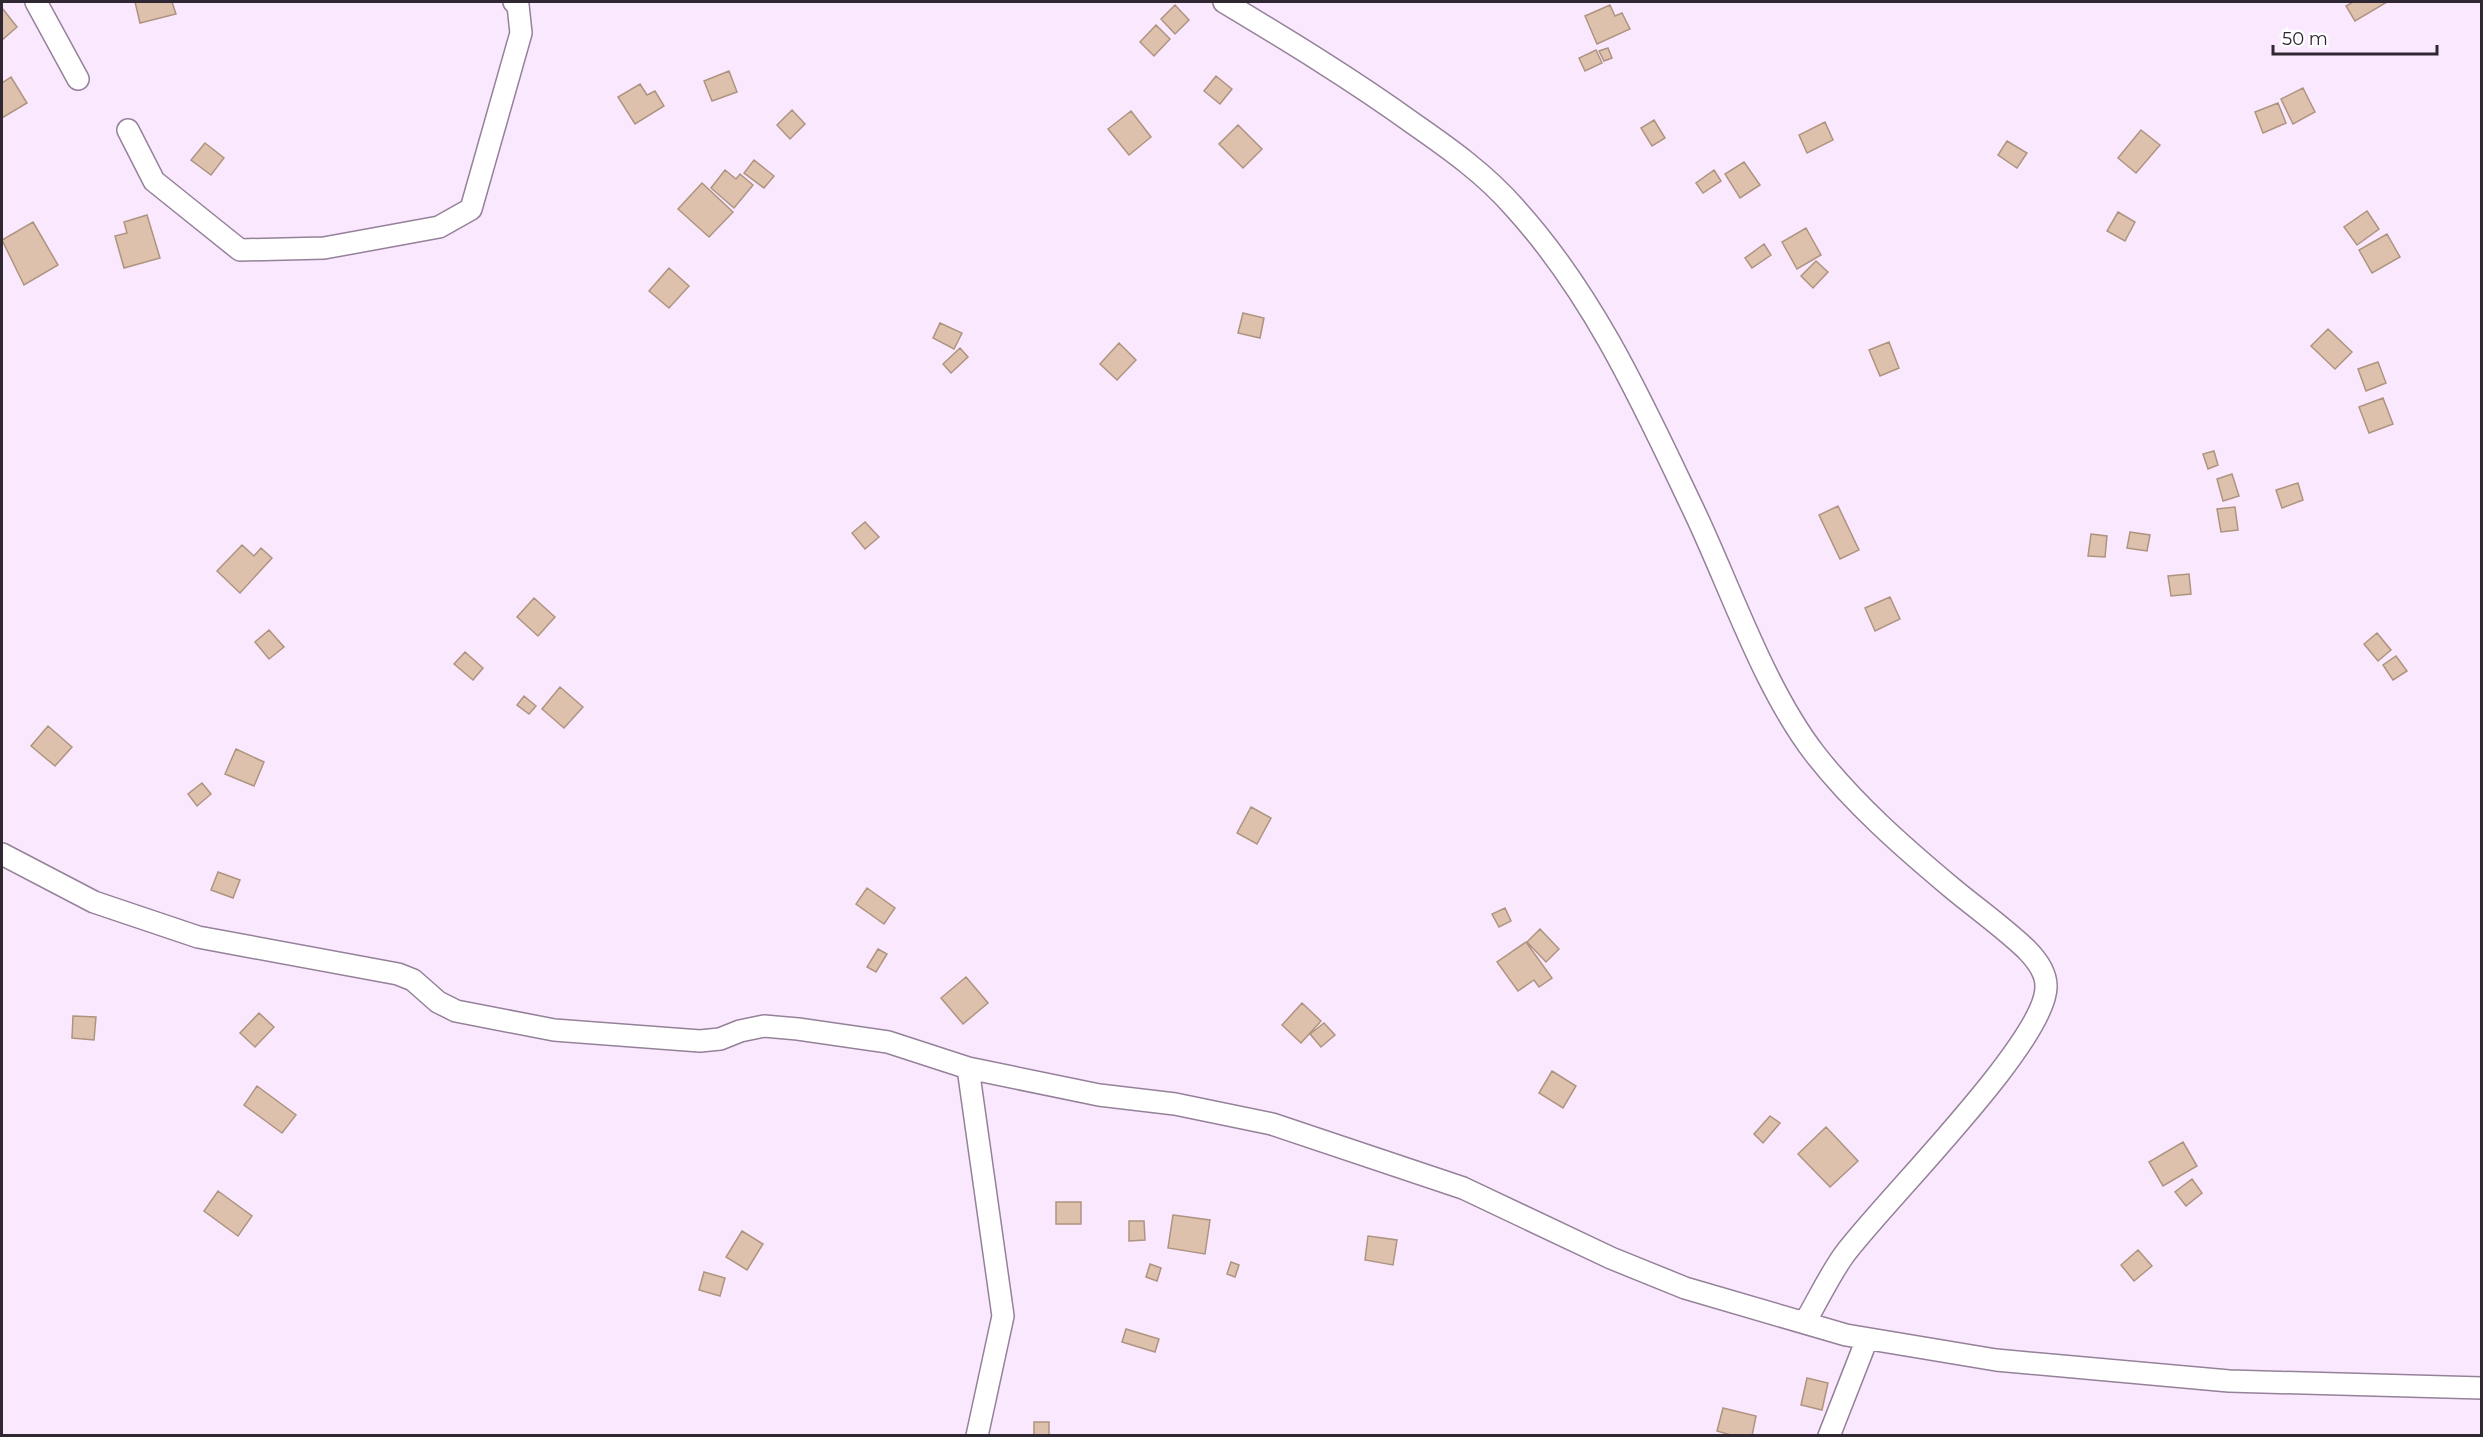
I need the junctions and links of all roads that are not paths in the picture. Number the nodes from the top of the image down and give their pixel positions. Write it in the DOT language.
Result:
graph roads {
  1 [pos="36,2"];
  2 [pos="514,2"];
  3 [pos="1224,2"];
  4 [pos="78,79"];
  5 [pos="128,130"];
  6 [pos="2,854"];
  7 [pos="968,1068"];
  8 [pos="1805,1322"];
  9 [pos="1867,1339"];
  10 [pos="2481,1388"];
  11 [pos="977,1436"];
  12 [pos="1829,1436"];
  1 -- 4 [label="street"];
  2 -- 5 [label="street"];
  3 -- 8 [label="street"];
  6 -- 7 [label="street"];
  7 -- 8 [label="street"];
  7 -- 11 [label="street"];
  8 -- 9 [label="street"];
  9 -- 10 [label="street"];
  9 -- 12 [label="street"];
}
